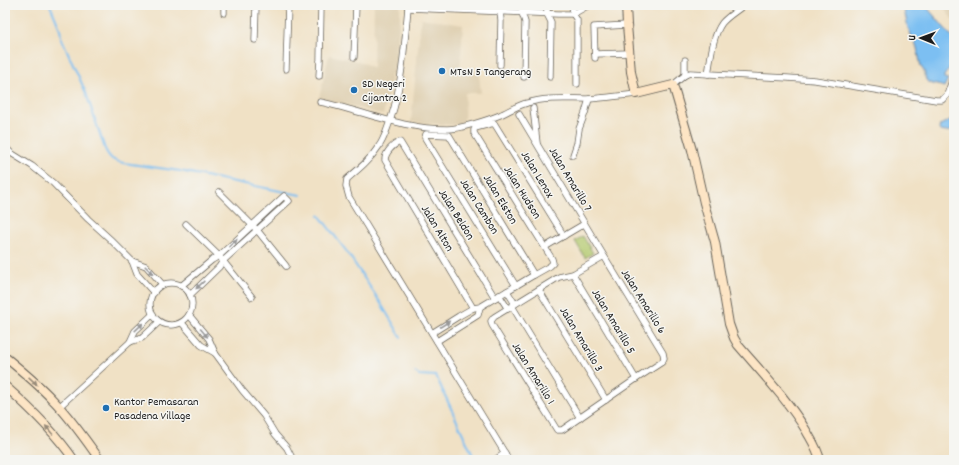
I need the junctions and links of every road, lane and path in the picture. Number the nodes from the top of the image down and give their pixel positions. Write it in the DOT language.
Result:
graph roads {
  1 [pos="224,5"];
  2 [pos="256,5"];
  3 [pos="288,5"];
  4 [pos="321,5"];
  5 [pos="356,5"];
  6 [pos="500,5"];
  7 [pos="522,5"];
  8 [pos="547,5"];
  9 [pos="572,5"];
  10 [pos="589,5"];
  11 [pos="626,5"];
  12 [pos="744,5"];
  13 [pos="408,7"];
  14 [pos="431,7"];
  15 [pos="453,7"];
  16 [pos="477,8"];
  17 [pos="500,12"];
  18 [pos="224,13"];
  19 [pos="522,13"];
  20 [pos="547,14"];
  21 [pos="573,14"];
  22 [pos="627,26"];
  23 [pos="255,40"];
  24 [pos="629,53"];
  25 [pos="354,57"];
  26 [pos="685,60"];
  27 [pos="500,65"];
  28 [pos="286,69"];
  29 [pos="708,74"];
  30 [pos="685,75"];
  31 [pos="954,75"];
  32 [pos="319,76"];
  33 [pos="524,77"];
  34 [pos="550,77"];
  35 [pos="577,84"];
  36 [pos="673,85"];
  37 [pos="636,94"];
  38 [pos="589,99"];
  39 [pos="320,102"];
  40 [pos="533,108"];
  41 [pos="518,114"];
  42 [pos="390,121"];
  43 [pos="474,133"];
  44 [pos="449,135"];
  45 [pos="538,146"];
  46 [pos="5,147"];
  47 [pos="573,155"];
  48 [pos="385,160"];
  49 [pos="219,192"];
  50 [pos="186,224"];
  51 [pos="584,224"];
  52 [pos="252,225"];
  53 [pos="257,230"];
  54 [pos="564,236"];
  55 [pos="545,247"];
  56 [pos="219,256"];
  57 [pos="604,256"];
  58 [pos="132,261"];
  59 [pos="223,261"];
  60 [pos="286,266"];
  61 [pos="573,274"];
  62 [pos="534,275"];
  63 [pos="163,285"];
  64 [pos="182,286"];
  65 [pos="516,286"];
  66 [pos="539,290"];
  67 [pos="507,291"];
  68 [pos="154,293"];
  69 [pos="190,295"];
  70 [pos="252,297"];
  71 [pos="497,297"];
  72 [pos="512,306"];
  73 [pos="480,307"];
  74 [pos="473,308"];
  75 [pos="153,314"];
  76 [pos="189,315"];
  77 [pos="159,322"];
  78 [pos="182,323"];
  79 [pos="432,333"];
  80 [pos="437,341"];
  81 [pos="130,342"];
  82 [pos="215,353"];
  83 [pos="5,357"];
  84 [pos="636,378"];
  85 [pos="5,386"];
  86 [pos="606,400"];
  87 [pos="59,406"];
  88 [pos="580,418"];
  89 [pos="505,453"];
  90 [pos="74,460"];
  91 [pos="100,460"];
  92 [pos="293,460"];
  93 [pos="495,460"];
  94 [pos="509,460"];
  95 [pos="820,460"];
  1 -- 18 [label="street"];
  2 -- 23 [label="street"];
  3 -- 28 [label="street"];
  4 -- 32 [label="street"];
  5 -- 25 [label="street"];
  6 -- 17 [label="street"];
  7 -- 19 [label="street"];
  8 -- 20 [label="street"];
  9 -- 21 [label="street"];
  10 -- 21 [label="street"];
  11 -- 22 [label="street"];
  12 -- 29 [label="street"];
  13 -- 14 [label="street"];
  13 -- 42 [label="street"];
  14 -- 15 [label="street"];
  15 -- 16 [label="street"];
  16 -- 17 [label="street"];
  17 -- 19 [label="street"];
  17 -- 27 [label="street"];
  19 -- 20 [label="street"];
  19 -- 33 [label="street"];
  20 -- 21 [label="street"];
  20 -- 34 [label="street"];
  21 -- 35 [label="street"];
  22 -- 24 [label="street"];
  22 -- 24 [label="street"];
  24 -- 37 [label="street"];
  26 -- 30 [label="street"];
  29 -- 30 [label="street"];
  29 -- 31 [label="street"];
  30 -- 36 [label="street"];
  36 -- 37 [label="street"];
  36 -- 95 [label="street"];
  37 -- 38 [label="street"];
  38 -- 42 [label="street"];
  38 -- 47 [label="street"];
  39 -- 42 [label="street"];
  40 -- 45 [label="street, Jalan Amarillo 7"];
  41 -- 45 [label="street, Jalan Amarillo 7"];
  42 -- 79 [label="street"];
  43 -- 54 [label="street, Jalan Lenox"];
  43 -- 55 [label="street, Jalan Hudson"];
  44 -- 62 [label="street, Jalan Elston"];
  44 -- 65 [label="street, Jalan Cambon"];
  45 -- 51 [label="street, Jalan Amarillo 7"];
  46 -- 58 [label="street"];
  48 -- 71 [label="street, Jalan Beldon"];
  48 -- 74 [label="street, Jalan Alton"];
  49 -- 52 [label="street"];
  50 -- 56 [label="street"];
  51 -- 54 [label="street"];
  51 -- 57 [label="street, Jalan Amarillo 7"];
  52 -- 53 [label="street"];
  52 -- 53 [label="street"];
  56 -- 52 [label="street, one-way"];
  53 -- 59 [label="street"];
  53 -- 60 [label="street"];
  54 -- 55 [label="street"];
  55 -- 62 [label="street, Jalan Hudson"];
  56 -- 59 [label="street"];
  56 -- 64 [label="street"];
  57 -- 61 [label="street"];
  57 -- 84 [label="street, Jalan Amarillo 6"];
  58 -- 63 [label="street, one-way"];
  58 -- 68 [label="street"];
  59 -- 69 [label="street, one-way"];
  59 -- 70 [label="street"];
  61 -- 66 [label="street"];
  61 -- 84 [label="street, Jalan Amarillo 5"];
  62 -- 65 [label="street"];
  63 -- 64 [label="street"];
  63 -- 68 [label="street"];
  64 -- 69 [label="street"];
  65 -- 67 [label="street"];
  66 -- 72 [label="street"];
  66 -- 86 [label="street, Jalan Amarillo 3"];
  67 -- 71 [label="street"];
  67 -- 72 [label="street"];
  68 -- 75 [label="street"];
  69 -- 76 [label="street"];
  71 -- 72 [label="street, Jalan Beldon"];
  71 -- 73 [label="street"];
  72 -- 88 [label="street"];
  72 -- 88 [label="street, Jalan Amarillo 1"];
  73 -- 74 [label="street"];
  73 -- 80 [label="street"];
  79 -- 74 [label="street, one-way"];
  75 -- 77 [label="street"];
  81 -- 75 [label="street, one-way"];
  76 -- 78 [label="street"];
  76 -- 82 [label="street, one-way"];
  77 -- 78 [label="street"];
  77 -- 81 [label="street"];
  78 -- 82 [label="street"];
  79 -- 80 [label="street"];
  80 -- 89 [label="street"];
  81 -- 87 [label="street"];
  82 -- 92 [label="street"];
  83 -- 87 [label="street, one-way"];
  84 -- 86 [label="street"];
  90 -- 85 [label="street, one-way"];
  86 -- 88 [label="street"];
  87 -- 91 [label="street"];
  89 -- 93 [label="street"];
  89 -- 94 [label="street"];
}
